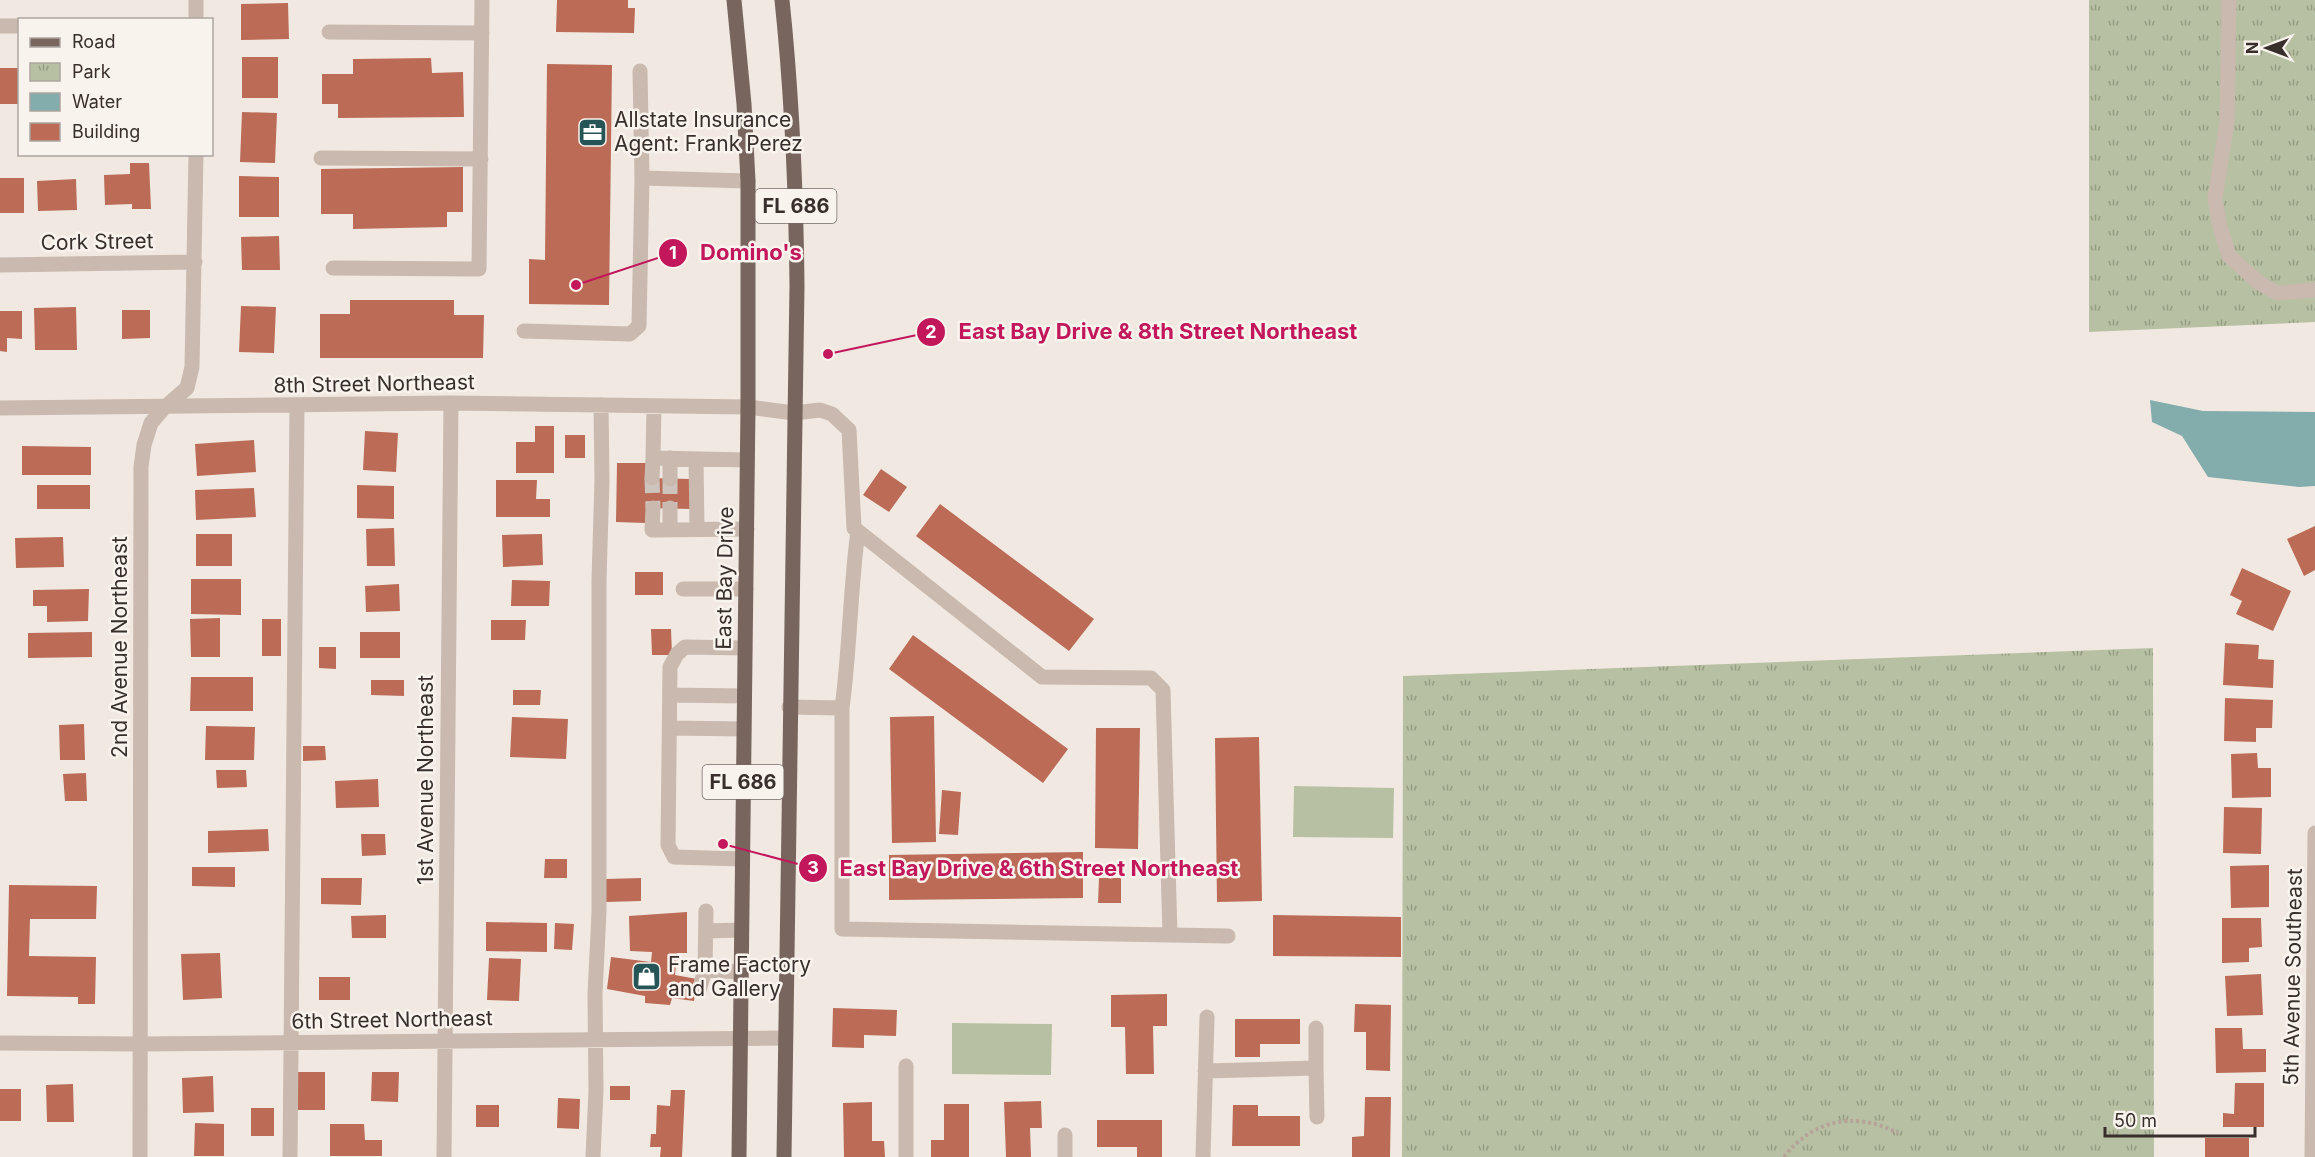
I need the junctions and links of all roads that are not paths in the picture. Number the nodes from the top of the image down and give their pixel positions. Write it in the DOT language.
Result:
graph roads {
  1 [pos="196,0"];
  2 [pos="482,0"];
  3 [pos="734,0"];
  4 [pos="782,0"];
  5 [pos="2229,0"];
  6 [pos="196,18"];
  7 [pos="0,26"];
  8 [pos="18,26"];
  9 [pos="330,32"];
  10 [pos="482,33"];
  11 [pos="640,71"];
  12 [pos="196,156"];
  13 [pos="321,158"];
  14 [pos="481,159"];
  15 [pos="642,178"];
  16 [pos="748,181"];
  17 [pos="195,262"];
  18 [pos="0,265"];
  19 [pos="333,268"];
  20 [pos="2315,290"];
  21 [pos="524,331"];
  22 [pos="451,404"];
  23 [pos="297,405"];
  24 [pos="601,405"];
  25 [pos="654,406"];
  26 [pos="748,407"];
  27 [pos="0,408"];
  28 [pos="164,408"];
  29 [pos="794,413"];
  30 [pos="653,458"];
  31 [pos="670,458"];
  32 [pos="696,460"];
  33 [pos="747,460"];
  34 [pos="652,478"];
  35 [pos="670,479"];
  36 [pos="653,508"];
  37 [pos="670,508"];
  38 [pos="670,529"];
  39 [pos="697,529"];
  40 [pos="747,529"];
  41 [pos="858,531"];
  42 [pos="683,590"];
  43 [pos="746,590"];
  44 [pos="745,648"];
  45 [pos="670,695"];
  46 [pos="744,696"];
  47 [pos="789,707"];
  48 [pos="842,708"];
  49 [pos="670,728"];
  50 [pos="744,729"];
  51 [pos="2315,833"];
  52 [pos="742,859"];
  53 [pos="706,911"];
  54 [pos="741,930"];
  55 [pos="706,931"];
  56 [pos="1170,935"];
  57 [pos="1228,936"];
  58 [pos="705,970"];
  59 [pos="740,972"];
  60 [pos="699,990"];
  61 [pos="1207,1017"];
  62 [pos="1316,1028"];
  63 [pos="785,1038"];
  64 [pos="596,1039"];
  65 [pos="739,1039"];
  66 [pos="446,1040"];
  67 [pos="0,1042"];
  68 [pos="291,1042"];
  69 [pos="140,1044"];
  70 [pos="906,1066"];
  71 [pos="1316,1068"];
  72 [pos="1205,1071"];
  73 [pos="1317,1117"];
  74 [pos="1065,1136"];
  75 [pos="140,1157"];
  76 [pos="290,1157"];
  77 [pos="444,1157"];
  78 [pos="593,1157"];
  79 [pos="739,1157"];
  80 [pos="784,1157"];
  81 [pos="906,1157"];
  82 [pos="1065,1157"];
  83 [pos="1203,1157"];
  84 [pos="2312,1157"];
  1 -- 6 [label="street"];
  2 -- 10 [label="street"];
  3 -- 16 [label="main road, East Bay Drive / FL 686"];
  4 -- 29 [label="main road, FL 686"];
  5 -- 20 [label="street"];
  7 -- 8 [label="street"];
  9 -- 10 [label="street"];
  10 -- 14 [label="street"];
  11 -- 15 [label="street"];
  12 -- 17 [label="street, 2nd Avenue Northeast"];
  13 -- 14 [label="street"];
  14 -- 19 [label="street"];
  15 -- 16 [label="street"];
  15 -- 21 [label="street"];
  16 -- 26 [label="main road, East Bay Drive / FL 686"];
  17 -- 18 [label="street, Cork Street"];
  17 -- 28 [label="street, 2nd Avenue Northeast"];
  22 -- 23 [label="street, 8th Street Northeast"];
  22 -- 24 [label="street, 8th Street Northeast"];
  22 -- 66 [label="street, 1st Avenue Northeast"];
  23 -- 28 [label="street, 8th Street Northeast"];
  23 -- 68 [label="street"];
  24 -- 25 [label="street, 8th Street Northeast"];
  24 -- 64 [label="street"];
  25 -- 26 [label="street, 8th Street Northeast"];
  25 -- 30 [label="street"];
  26 -- 29 [label="street, 8th Street Northeast"];
  26 -- 33 [label="main road, East Bay Drive / FL 686"];
  27 -- 28 [label="street, 8th Street Northeast"];
  28 -- 69 [label="street, 2nd Avenue Northeast"];
  29 -- 41 [label="street, 8th Street Northeast"];
  29 -- 47 [label="main road, FL 686"];
  30 -- 31 [label="street"];
  30 -- 34 [label="street"];
  31 -- 32 [label="street"];
  31 -- 35 [label="street"];
  32 -- 33 [label="street"];
  32 -- 39 [label="street"];
  33 -- 40 [label="main road, East Bay Drive / FL 686"];
  36 -- 38 [label="street"];
  37 -- 38 [label="street"];
  38 -- 39 [label="street"];
  39 -- 40 [label="street"];
  40 -- 43 [label="main road, East Bay Drive / FL 686"];
  41 -- 48 [label="street"];
  41 -- 56 [label="street"];
  42 -- 43 [label="street"];
  43 -- 44 [label="main road, East Bay Drive / FL 686"];
  44 -- 45 [label="street"];
  44 -- 46 [label="main road, East Bay Drive / FL 686"];
  45 -- 46 [label="street"];
  45 -- 49 [label="street"];
  46 -- 50 [label="main road, East Bay Drive / FL 686"];
  47 -- 48 [label="street"];
  47 -- 63 [label="main road, FL 686"];
  48 -- 56 [label="street"];
  49 -- 50 [label="street"];
  49 -- 52 [label="street"];
  50 -- 52 [label="main road, East Bay Drive / FL 686"];
  51 -- 84 [label="street, 5th Avenue Southeast"];
  52 -- 54 [label="main road, East Bay Drive / FL 686"];
  53 -- 55 [label="street"];
  54 -- 55 [label="street"];
  54 -- 59 [label="main road, East Bay Drive / FL 686"];
  55 -- 58 [label="street"];
  56 -- 57 [label="street"];
  58 -- 59 [label="street"];
  58 -- 60 [label="street"];
  59 -- 65 [label="main road, East Bay Drive / FL 686"];
  61 -- 72 [label="street"];
  62 -- 71 [label="street"];
  63 -- 65 [label="street, 6th Street Northeast"];
  63 -- 80 [label="main road, FL 686"];
  64 -- 65 [label="street, 6th Street Northeast"];
  64 -- 66 [label="street, 6th Street Northeast"];
  64 -- 78 [label="street"];
  65 -- 79 [label="main road, East Bay Drive / FL 686"];
  66 -- 68 [label="street, 6th Street Northeast"];
  66 -- 77 [label="street, 1st Avenue Northeast"];
  67 -- 69 [label="street, 6th Street Northeast"];
  68 -- 69 [label="street, 6th Street Northeast"];
  68 -- 76 [label="street"];
  69 -- 75 [label="street, 2nd Avenue Northeast"];
  70 -- 81 [label="street"];
  71 -- 72 [label="street"];
  71 -- 73 [label="street"];
  72 -- 83 [label="street"];
  74 -- 82 [label="street"];
}
